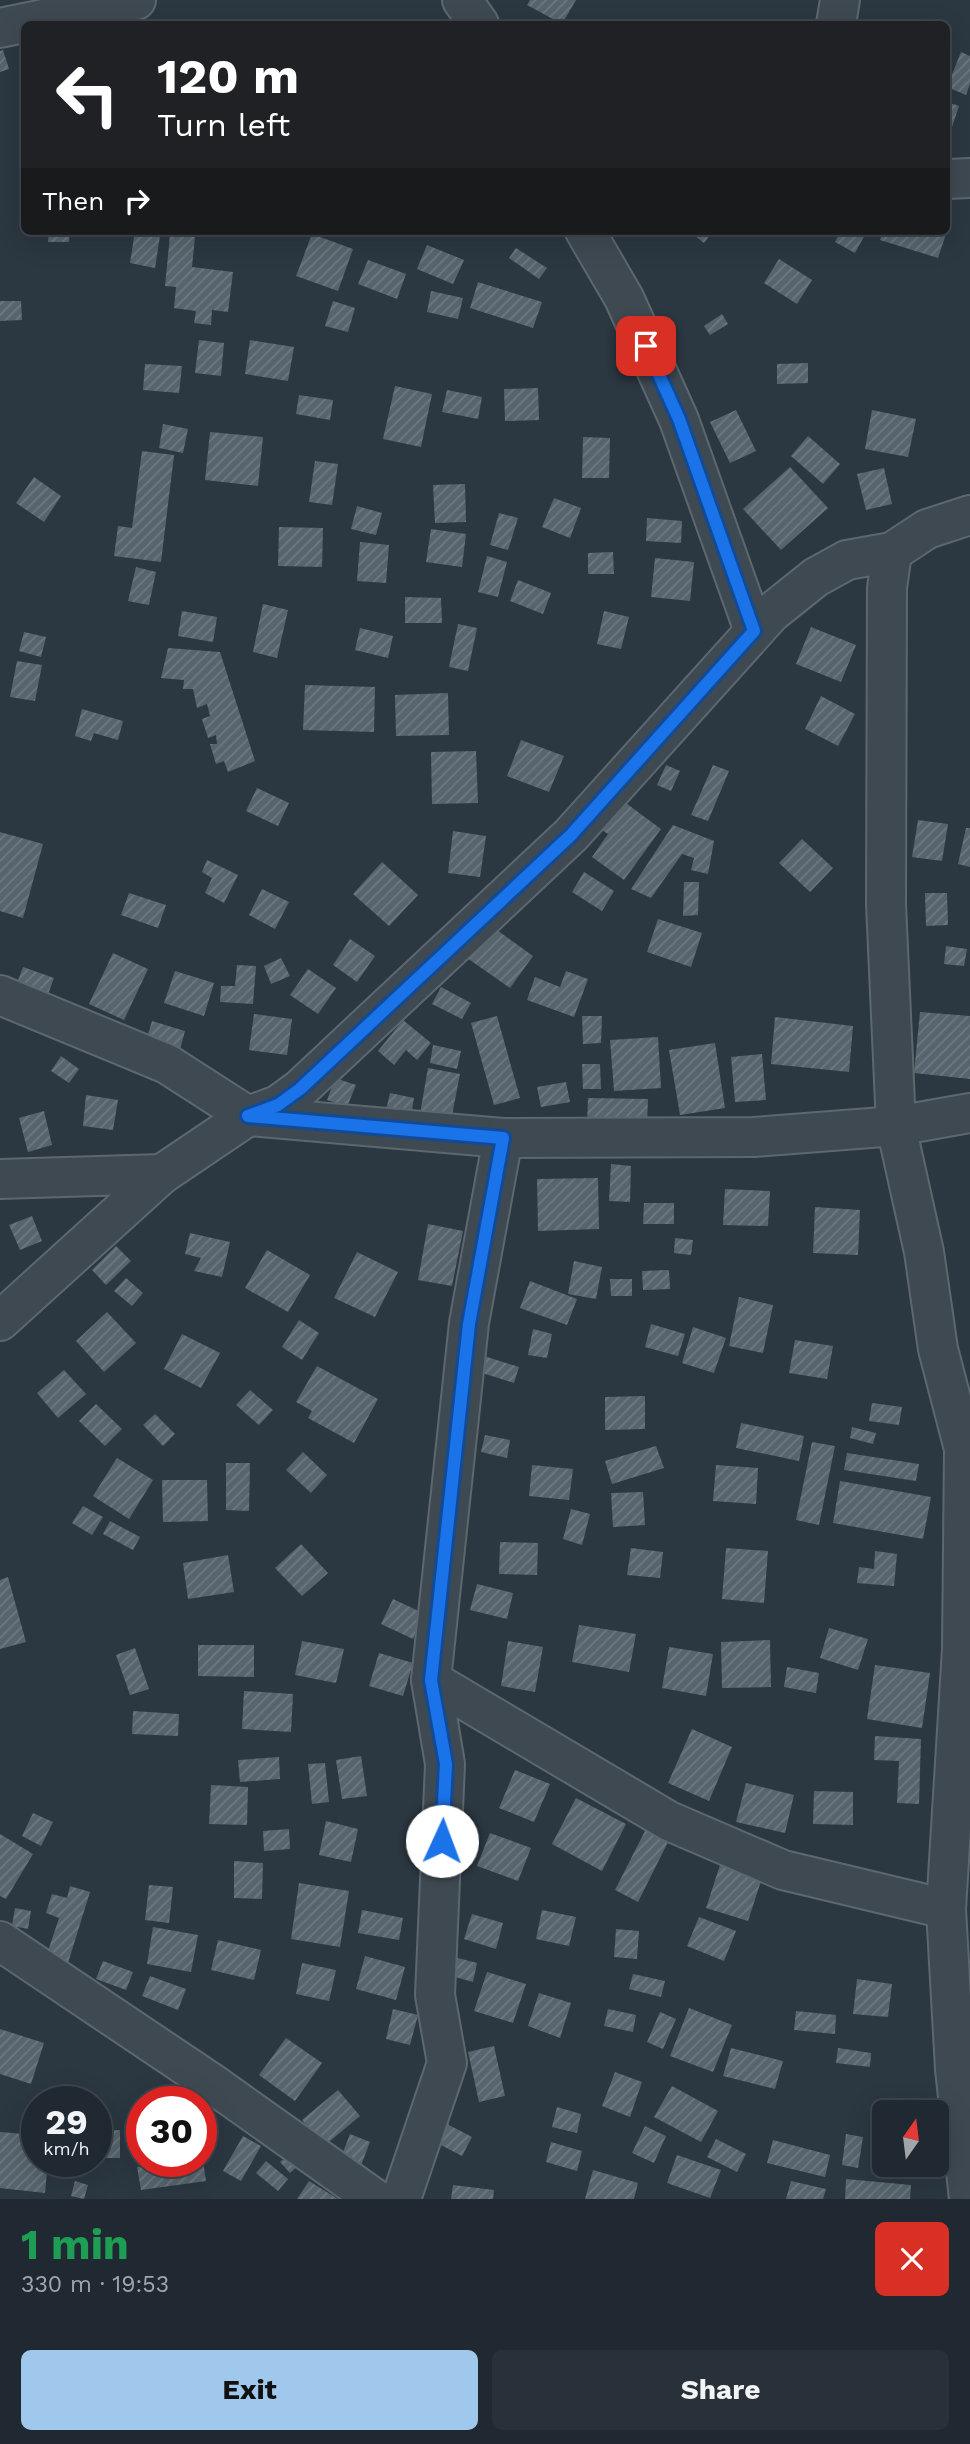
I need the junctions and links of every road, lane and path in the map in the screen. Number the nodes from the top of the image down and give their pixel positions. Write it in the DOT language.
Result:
graph roads {
  1 [pos="136,0"];
  2 [pos="463,0"];
  3 [pos="840,0"];
  4 [pos="34,21"];
  5 [pos="477,21"];
  6 [pos="836,21"];
  7 [pos="21,24"];
  8 [pos="0,28"];
  9 [pos="970,178"];
  10 [pos="950,179"];
  11 [pos="587,235"];
  12 [pos="970,515"];
  13 [pos="892,552"];
  14 [pos="754,631"];
  15 [pos="0,995"];
  16 [pos="970,1113"];
  17 [pos="248,1116"];
  18 [pos="896,1126"];
  19 [pos="503,1138"];
  20 [pos="162,1174"];
  21 [pos="0,1179"];
  22 [pos="0,1321"];
  23 [pos="431,1680"];
  24 [pos="946,1909"];
  25 [pos="0,1941"];
  26 [pos="963,2064"];
  27 [pos="375,2199"];
  28 [pos="401,2199"];
  29 [pos="970,2199"];
  1 -- 4 [label="street"];
  2 -- 5 [label="street"];
  3 -- 6 [label="street"];
  7 -- 8 [label="street"];
  9 -- 10 [label="street"];
  11 -- 14 [label="street"];
  12 -- 13 [label="street"];
  13 -- 14 [label="street"];
  13 -- 18 [label="street"];
  14 -- 17 [label="street"];
  15 -- 17 [label="street"];
  16 -- 18 [label="street"];
  17 -- 19 [label="street"];
  17 -- 20 [label="street"];
  18 -- 19 [label="street"];
  18 -- 24 [label="street"];
  19 -- 23 [label="street"];
  20 -- 21 [label="street"];
  20 -- 22 [label="street"];
  23 -- 24 [label="street"];
  23 -- 28 [label="street"];
  24 -- 26 [label="street"];
  25 -- 27 [label="street"];
  26 -- 29 [label="street"];
}
